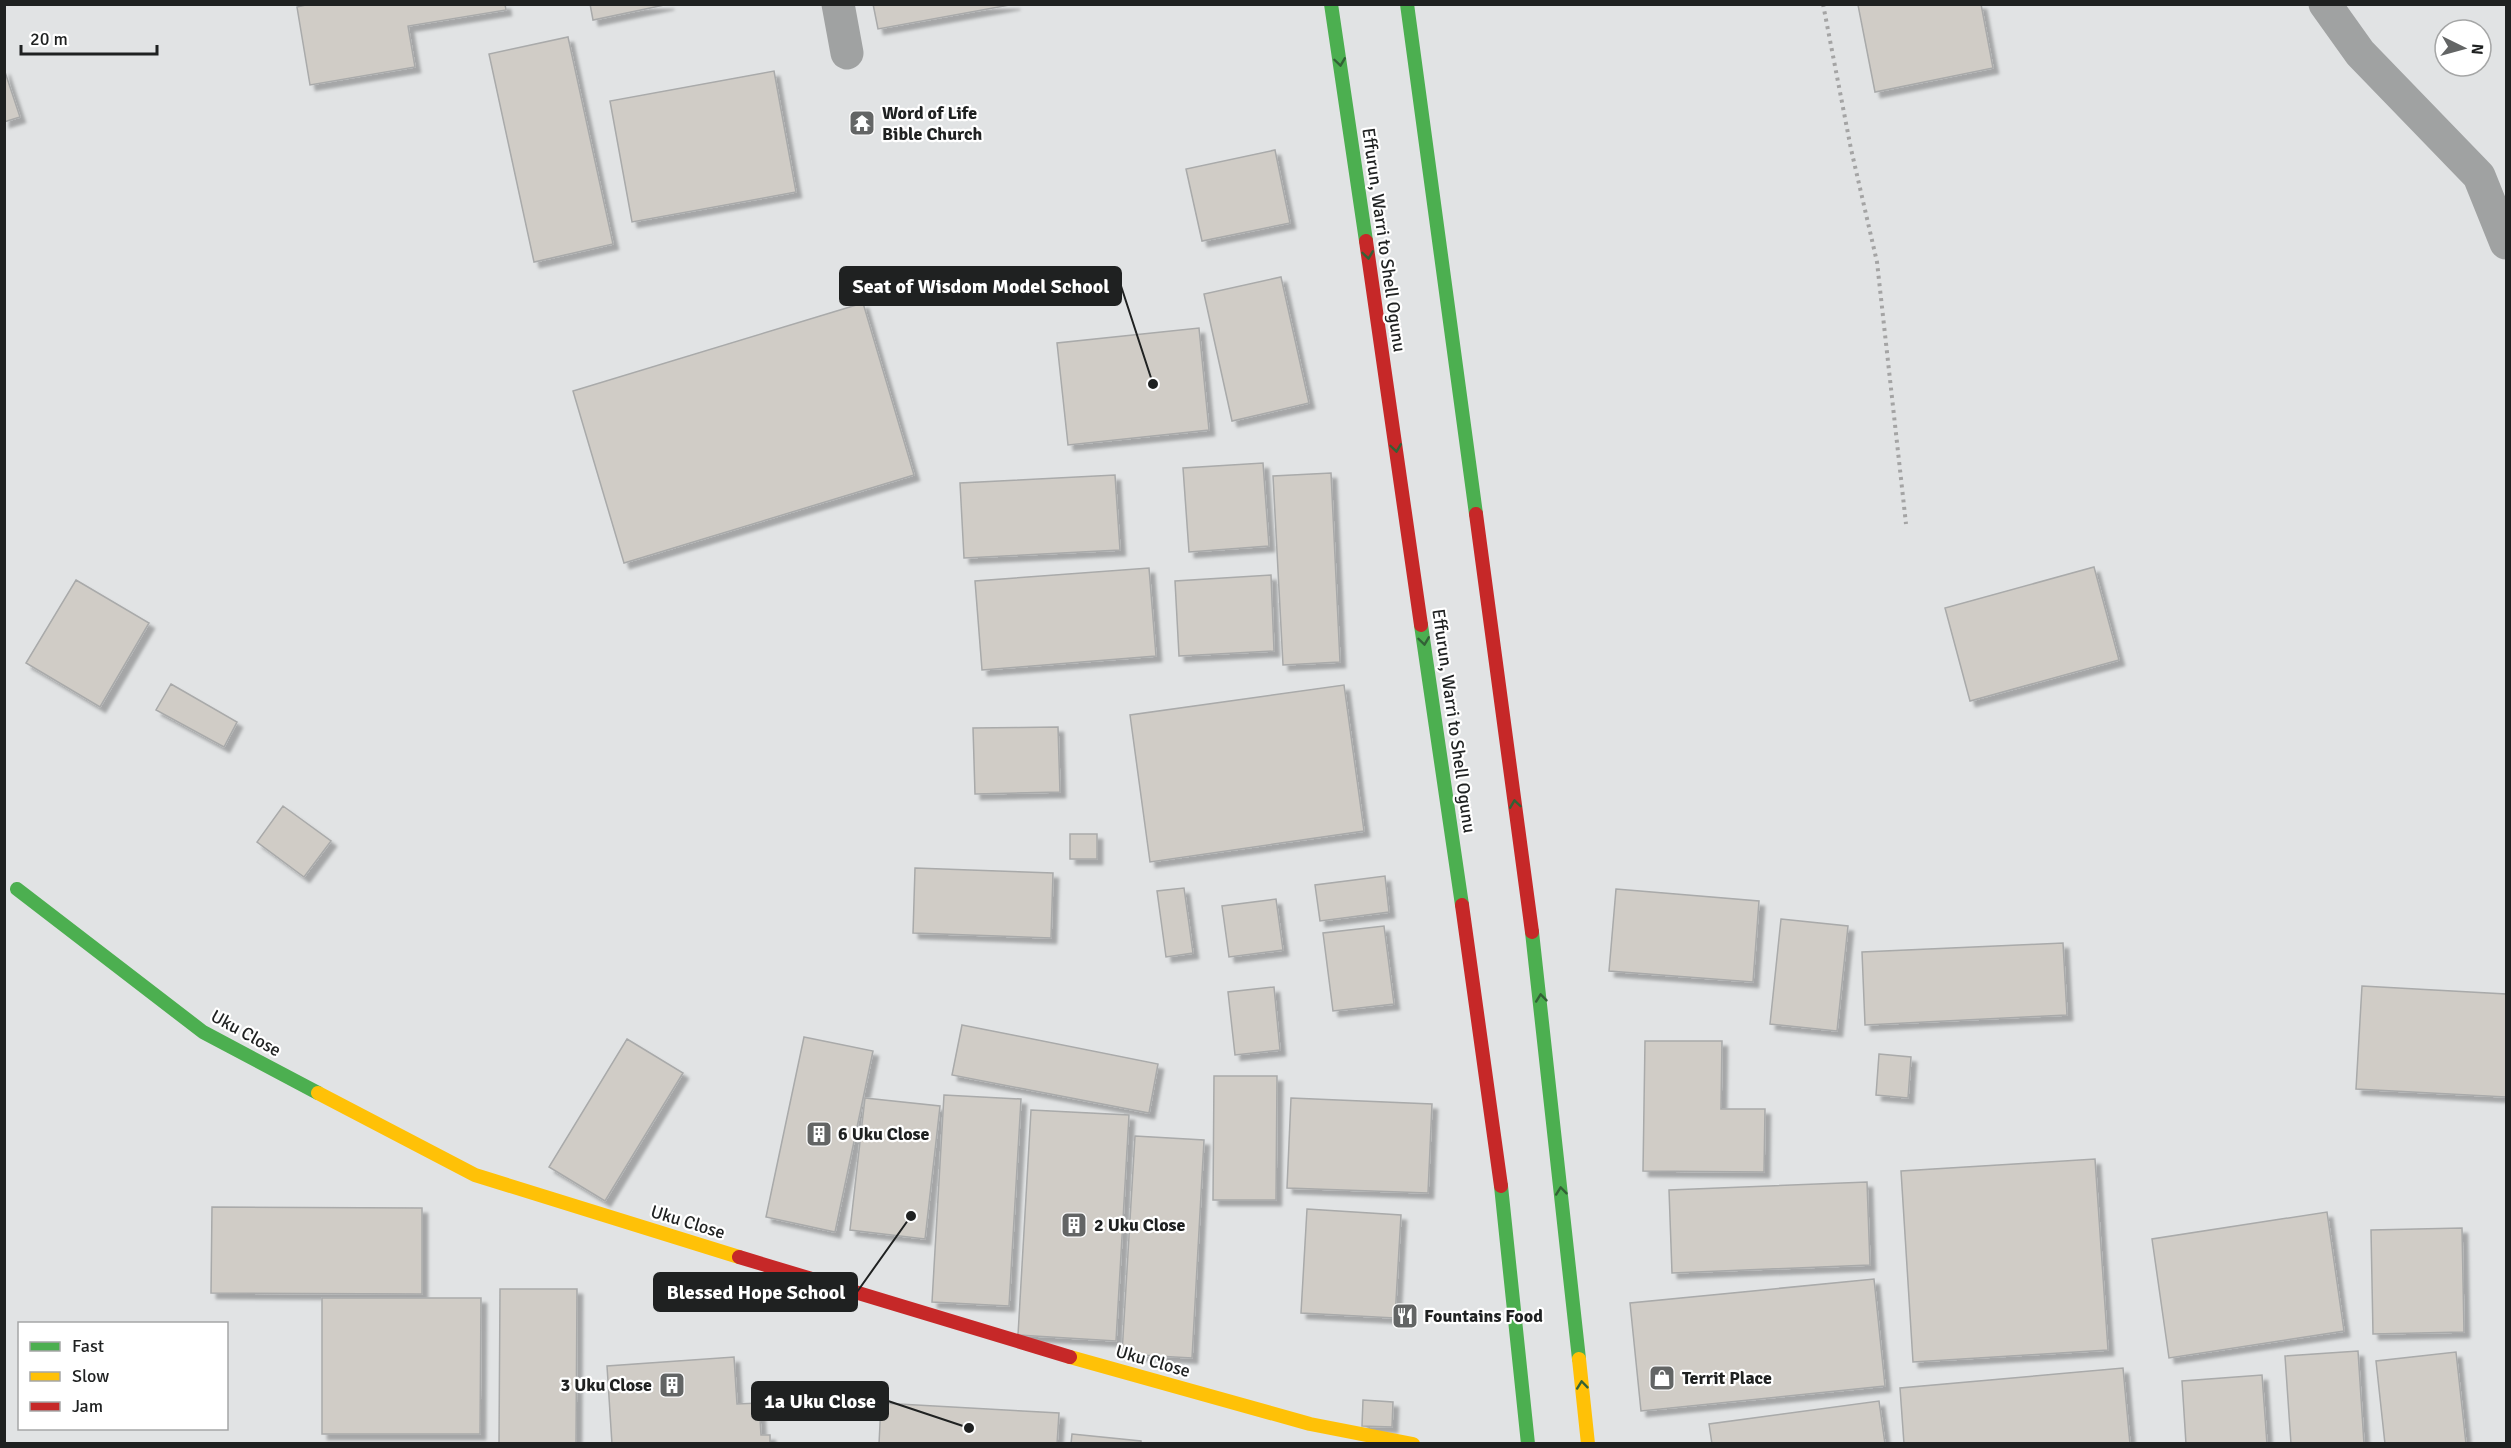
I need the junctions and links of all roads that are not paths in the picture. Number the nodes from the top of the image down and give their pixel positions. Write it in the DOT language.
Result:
graph roads {
  1 [pos="838,4"];
  2 [pos="1331,4"];
  3 [pos="1407,4"];
  4 [pos="2325,4"];
  5 [pos="847,53"];
  6 [pos="2506,243"];
  7 [pos="17,889"];
  8 [pos="1413,1443"];
  9 [pos="1528,1443"];
  10 [pos="1588,1443"];
  1 -- 5 [label="street"];
  2 -- 9 [label="main road, Effurun, Warri to Shell Ogunu, one-way"];
  10 -- 3 [label="main road, one-way"];
  4 -- 6 [label="street"];
  7 -- 8 [label="main road, Uku Close"];
}
